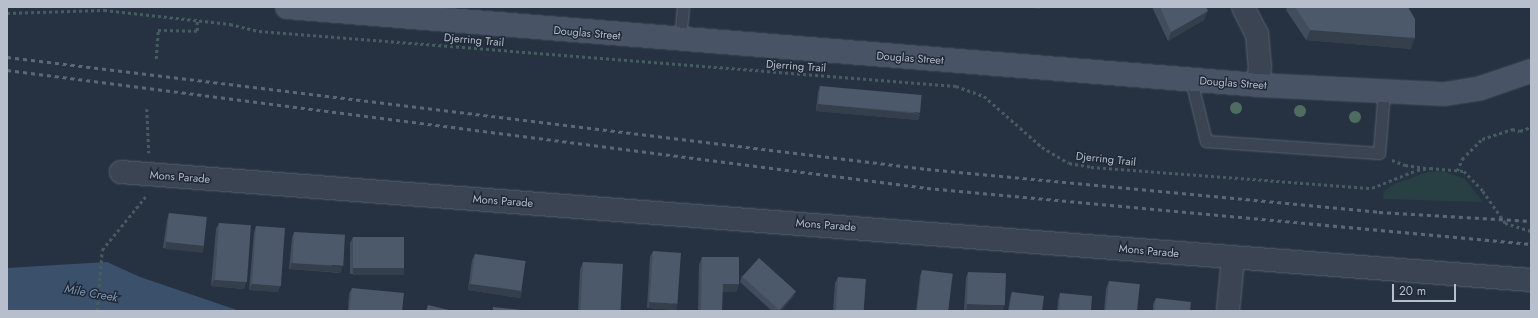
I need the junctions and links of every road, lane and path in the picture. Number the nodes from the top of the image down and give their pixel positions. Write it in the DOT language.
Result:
graph roads {
  1 [pos="287,7"];
  2 [pos="683,7"];
  3 [pos="1243,7"];
  4 [pos="348,10"];
  5 [pos="7,13"];
  6 [pos="198,21"];
  7 [pos="680,41"];
  8 [pos="156,59"];
  9 [pos="1531,71"];
  10 [pos="1191,80"];
  11 [pos="1258,85"];
  12 [pos="1384,91"];
  13 [pos="147,109"];
  14 [pos="1531,128"];
  15 [pos="1379,153"];
  16 [pos="1430,168"];
  17 [pos="1457,171"];
  18 [pos="120,172"];
  19 [pos="147,174"];
  20 [pos="1531,231"];
  21 [pos="1233,258"];
  22 [pos="1531,280"];
  23 [pos="97,311"];
  24 [pos="1228,311"];
  1 -- 4 [label="main road, Douglas Street"];
  2 -- 7 [label="lane"];
  3 -- 11 [label="street"];
  4 -- 7 [label="main road, Douglas Street"];
  5 -- 6 [label="path, Djerring Trail"];
  6 -- 8 [label="path"];
  6 -- 16 [label="path, Djerring Trail"];
  7 -- 10 [label="main road, Douglas Street"];
  9 -- 12 [label="main road, Douglas Street"];
  10 -- 11 [label="main road, Douglas Street"];
  10 -- 15 [label="lane"];
  11 -- 12 [label="main road, Douglas Street"];
  12 -- 15 [label="lane"];
  13 -- 19 [label="path"];
  14 -- 17 [label="path"];
  15 -- 16 [label="path"];
  16 -- 17 [label="path, Djerring Trail"];
  17 -- 20 [label="path, Djerring Trail"];
  18 -- 19 [label="street, Mons Parade"];
  19 -- 21 [label="street, Mons Parade"];
  19 -- 23 [label="path"];
  21 -- 22 [label="street, Mons Parade"];
  21 -- 24 [label="street"];
}
